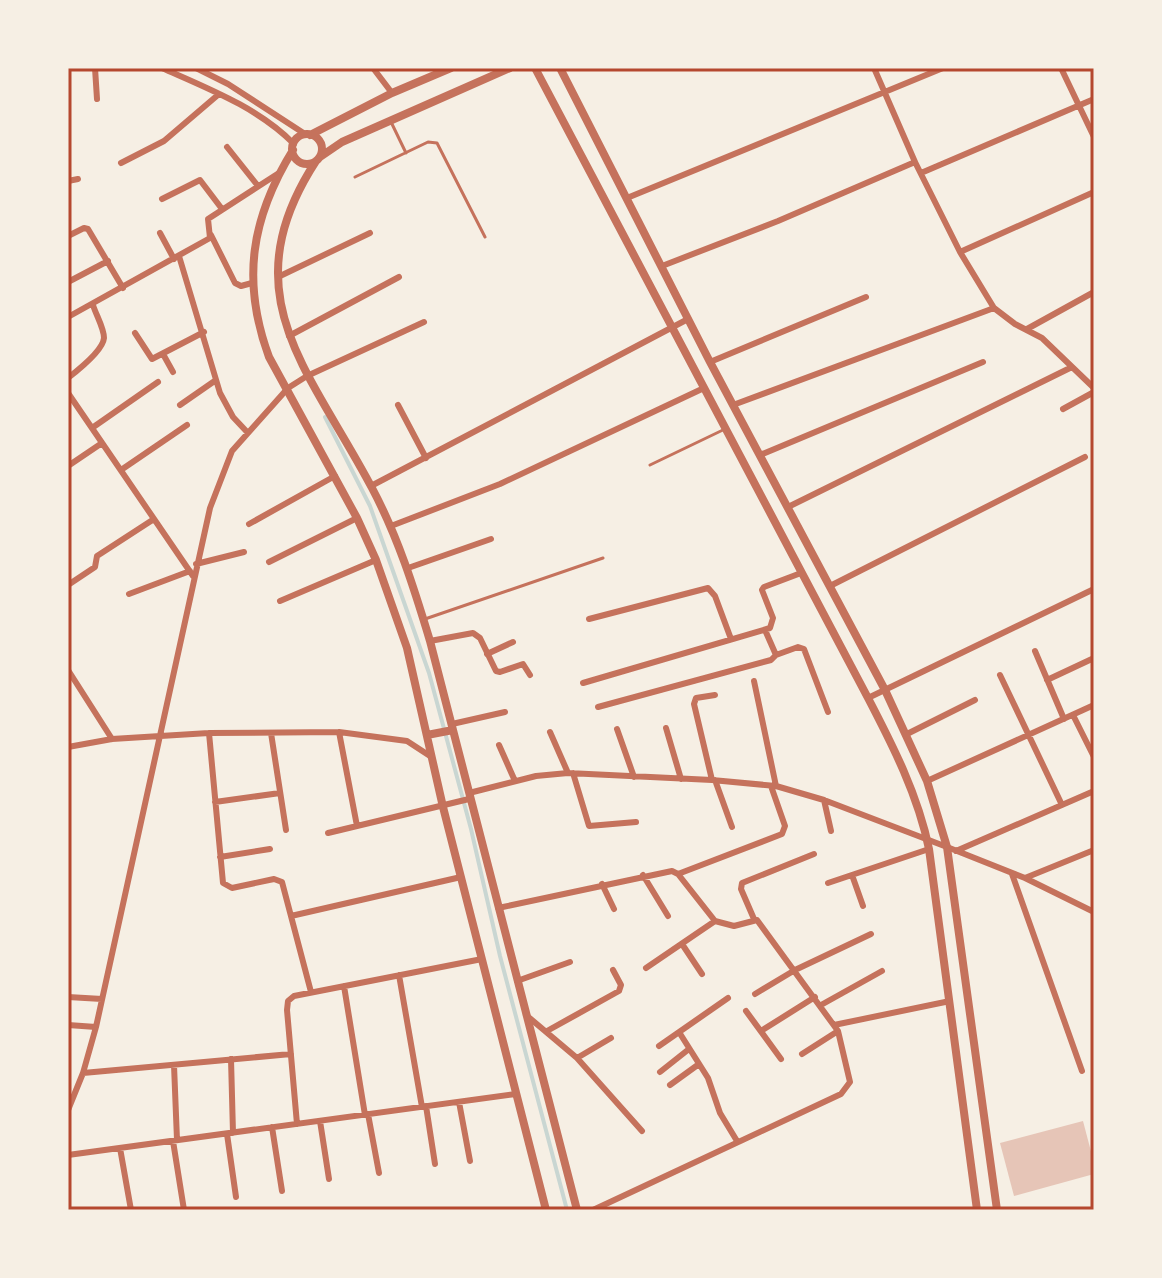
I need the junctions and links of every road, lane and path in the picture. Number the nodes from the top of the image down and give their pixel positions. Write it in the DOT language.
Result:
graph roads {
  1 [pos="95,68"];
  2 [pos="162,68"];
  3 [pos="196,68"];
  4 [pos="373,68"];
  5 [pos="451,68"];
  6 [pos="510,68"];
  7 [pos="535,68"];
  8 [pos="560,68"];
  9 [pos="874,68"];
  10 [pos="943,68"];
  11 [pos="1061,68"];
  12 [pos="886,92"];
  13 [pos="392,93"];
  14 [pos="219,94"];
  15 [pos="97,99"];
  16 [pos="1094,99"];
  17 [pos="1079,106"];
  18 [pos="390,121"];
  19 [pos="308,134"];
  20 [pos="1094,137"];
  21 [pos="227,147"];
  22 [pos="293,147"];
  23 [pos="406,153"];
  24 [pos="318,159"];
  25 [pos="915,162"];
  26 [pos="121,163"];
  27 [pos="279,173"];
  28 [pos="921,173"];
  29 [pos="355,177"];
  30 [pos="78,179"];
  31 [pos="68,181"];
  32 [pos="258,186"];
  33 [pos="1094,192"];
  34 [pos="627,198"];
  35 [pos="162,199"];
  36 [pos="222,209"];
  37 [pos="160,233"];
  38 [pos="370,233"];
  39 [pos="211,235"];
  40 [pos="68,236"];
  41 [pos="485,237"];
  42 [pos="960,252"];
  43 [pos="176,257"];
  44 [pos="108,261"];
  45 [pos="662,266"];
  46 [pos="278,277"];
  47 [pos="399,277"];
  48 [pos="68,282"];
  49 [pos="252,283"];
  50 [pos="123,288"];
  51 [pos="1094,292"];
  52 [pos="866,297"];
  53 [pos="93,305"];
  54 [pos="994,308"];
  55 [pos="68,317"];
  56 [pos="688,319"];
  57 [pos="424,322"];
  58 [pos="672,327"];
  59 [pos="1027,329"];
  60 [pos="204,332"];
  61 [pos="135,333"];
  62 [pos="289,336"];
  63 [pos="163,354"];
  64 [pos="710,362"];
  65 [pos="983,362"];
  66 [pos="1072,367"];
  67 [pos="173,372"];
  68 [pos="307,376"];
  69 [pos="68,378"];
  70 [pos="216,380"];
  71 [pos="158,382"];
  72 [pos="288,388"];
  73 [pos="704,388"];
  74 [pos="1094,390"];
  75 [pos="68,393"];
  76 [pos="180,405"];
  77 [pos="398,405"];
  78 [pos="733,405"];
  79 [pos="1063,409"];
  80 [pos="187,425"];
  81 [pos="92,428"];
  82 [pos="725,429"];
  83 [pos="248,433"];
  84 [pos="102,443"];
  85 [pos="760,455"];
  86 [pos="1085,457"];
  87 [pos="426,458"];
  88 [pos="650,465"];
  89 [pos="68,466"];
  90 [pos="121,470"];
  91 [pos="335,476"];
  92 [pos="371,486"];
  93 [pos="788,507"];
  94 [pos="357,518"];
  95 [pos="154,519"];
  96 [pos="249,524"];
  97 [pos="391,526"];
  98 [pos="491,539"];
  99 [pos="244,552"];
  100 [pos="603,558"];
  101 [pos="376,560"];
  102 [pos="269,562"];
  103 [pos="818,563"];
  104 [pos="196,564"];
  105 [pos="408,568"];
  106 [pos="800,571"];
  107 [pos="192,574"];
  108 [pos="68,585"];
  109 [pos="830,586"];
  110 [pos="1094,589"];
  111 [pos="129,594"];
  112 [pos="280,601"];
  113 [pos="423,619"];
  114 [pos="589,619"];
  115 [pos="765,630"];
  116 [pos="731,639"];
  117 [pos="430,641"];
  118 [pos="513,642"];
  119 [pos="1035,651"];
  120 [pos="487,654"];
  121 [pos="776,655"];
  122 [pos="1094,658"];
  123 [pos="68,670"];
  124 [pos="530,675"];
  125 [pos="1000,675"];
  126 [pos="1047,680"];
  127 [pos="754,681"];
  128 [pos="583,683"];
  129 [pos="885,690"];
  130 [pos="715,695"];
  131 [pos="868,698"];
  132 [pos="975,700"];
  133 [pos="1094,705"];
  134 [pos="598,707"];
  135 [pos="505,712"];
  136 [pos="828,712"];
  137 [pos="1073,715"];
  138 [pos="1064,719"];
  139 [pos="452,727"];
  140 [pos="666,728"];
  141 [pos="617,729"];
  142 [pos="339,732"];
  143 [pos="550,732"];
  144 [pos="209,733"];
  145 [pos="271,733"];
  146 [pos="907,734"];
  147 [pos="427,735"];
  148 [pos="159,736"];
  149 [pos="1029,736"];
  150 [pos="112,739"];
  151 [pos="499,745"];
  152 [pos="68,747"];
  153 [pos="1094,757"];
  154 [pos="432,758"];
  155 [pos="570,773"];
  156 [pos="634,777"];
  157 [pos="681,779"];
  158 [pos="713,780"];
  159 [pos="515,781"];
  160 [pos="927,781"];
  161 [pos="773,786"];
  162 [pos="1094,791"];
  163 [pos="280,793"];
  164 [pos="468,796"];
  165 [pos="824,800"];
  166 [pos="215,802"];
  167 [pos="1062,805"];
  168 [pos="443,807"];
  169 [pos="636,822"];
  170 [pos="357,826"];
  171 [pos="732,827"];
  172 [pos="286,830"];
  173 [pos="831,831"];
  174 [pos="328,833"];
  175 [pos="928,845"];
  176 [pos="270,849"];
  177 [pos="952,849"];
  178 [pos="1094,850"];
  179 [pos="814,854"];
  180 [pos="220,857"];
  181 [pos="1012,873"];
  182 [pos="678,874"];
  183 [pos="643,875"];
  184 [pos="852,875"];
  185 [pos="461,877"];
  186 [pos="1025,878"];
  187 [pos="828,883"];
  188 [pos="602,884"];
  189 [pos="863,906"];
  190 [pos="498,908"];
  191 [pos="614,909"];
  192 [pos="1094,912"];
  193 [pos="291,916"];
  194 [pos="668,916"];
  195 [pos="754,919"];
  196 [pos="715,921"];
  197 [pos="871,934"];
  198 [pos="682,944"];
  199 [pos="482,959"];
  200 [pos="570,962"];
  201 [pos="646,968"];
  202 [pos="613,970"];
  203 [pos="795,970"];
  204 [pos="882,971"];
  205 [pos="702,974"];
  206 [pos="399,975"];
  207 [pos="517,981"];
  208 [pos="344,986"];
  209 [pos="311,992"];
  210 [pos="755,994"];
  211 [pos="68,997"];
  212 [pos="815,997"];
  213 [pos="728,998"];
  214 [pos="102,999"];
  215 [pos="950,1001"];
  216 [pos="821,1005"];
  217 [pos="746,1011"];
  218 [pos="526,1015"];
  219 [pos="68,1025"];
  220 [pos="96,1027"];
  221 [pos="836,1028"];
  222 [pos="547,1031"];
  223 [pos="761,1031"];
  224 [pos="679,1032"];
  225 [pos="611,1038"];
  226 [pos="659,1046"];
  227 [pos="689,1049"];
  228 [pos="291,1054"];
  229 [pos="802,1054"];
  230 [pos="577,1058"];
  231 [pos="231,1059"];
  232 [pos="781,1059"];
  233 [pos="699,1064"];
  234 [pos="174,1065"];
  235 [pos="1082,1071"];
  236 [pos="660,1072"];
  237 [pos="83,1073"];
  238 [pos="670,1085"];
  239 [pos="68,1088"];
  240 [pos="76,1089"];
  241 [pos="516,1094"];
  242 [pos="459,1102"];
  243 [pos="424,1107"];
  244 [pos="68,1110"];
  245 [pos="367,1114"];
  246 [pos="320,1121"];
  247 [pos="297,1124"];
  248 [pos="272,1127"];
  249 [pos="642,1131"];
  250 [pos="230,1133"];
  251 [pos="175,1140"];
  252 [pos="737,1141"];
  253 [pos="120,1148"];
  254 [pos="68,1155"];
  255 [pos="470,1161"];
  256 [pos="435,1164"];
  257 [pos="379,1173"];
  258 [pos="329,1179"];
  259 [pos="282,1191"];
  260 [pos="236,1197"];
  261 [pos="131,1210"];
  262 [pos="184,1210"];
  263 [pos="546,1210"];
  264 [pos="577,1210"];
  265 [pos="593,1210"];
  266 [pos="977,1210"];
  267 [pos="997,1210"];
  1 -- 15 [label="street"];
  2 -- 14 [label="street"];
  3 -- 19 [label="street"];
  4 -- 13 [label="street"];
  5 -- 13 [label="street"];
  6 -- 18 [label="street"];
  7 -- 58 [label="street"];
  8 -- 34 [label="street"];
  9 -- 12 [label="street"];
  10 -- 12 [label="street"];
  11 -- 17 [label="street"];
  12 -- 25 [label="street"];
  12 -- 34 [label="street"];
  13 -- 19 [label="street"];
  14 -- 22 [label="street"];
  14 -- 26 [label="street"];
  16 -- 17 [label="street"];
  17 -- 20 [label="street"];
  17 -- 28 [label="street"];
  18 -- 23 [label="lane"];
  18 -- 24 [label="street"];
  19 -- 22 [label="street"];
  19 -- 24 [label="street"];
  21 -- 32 [label="street"];
  22 -- 24 [label="street"];
  22 -- 27 [label="street"];
  23 -- 29 [label="lane"];
  23 -- 41 [label="lane"];
  24 -- 46 [label="street"];
  25 -- 28 [label="street"];
  25 -- 45 [label="street"];
  27 -- 32 [label="street"];
  27 -- 49 [label="street"];
  28 -- 42 [label="street"];
  30 -- 31 [label="street"];
  32 -- 36 [label="street"];
  33 -- 42 [label="street"];
  34 -- 45 [label="street"];
  35 -- 36 [label="street"];
  36 -- 39 [label="street"];
  37 -- 43 [label="street"];
  38 -- 46 [label="street"];
  39 -- 43 [label="street"];
  39 -- 49 [label="street"];
  40 -- 44 [label="street"];
  42 -- 54 [label="street"];
  43 -- 50 [label="street"];
  43 -- 60 [label="street"];
  44 -- 48 [label="street"];
  44 -- 50 [label="street"];
  45 -- 56 [label="street"];
  46 -- 62 [label="street"];
  47 -- 62 [label="street"];
  49 -- 72 [label="street"];
  50 -- 53 [label="street"];
  51 -- 59 [label="street"];
  52 -- 64 [label="street"];
  53 -- 55 [label="street"];
  53 -- 69 [label="street"];
  54 -- 59 [label="street"];
  54 -- 78 [label="street"];
  56 -- 58 [label="street"];
  56 -- 64 [label="street"];
  57 -- 68 [label="street"];
  58 -- 73 [label="street"];
  58 -- 87 [label="street"];
  59 -- 66 [label="street"];
  60 -- 63 [label="street"];
  60 -- 70 [label="street"];
  61 -- 63 [label="street"];
  62 -- 68 [label="street"];
  63 -- 67 [label="street"];
  64 -- 78 [label="street"];
  65 -- 85 [label="street"];
  66 -- 74 [label="street"];
  66 -- 93 [label="street"];
  68 -- 72 [label="street"];
  68 -- 92 [label="street"];
  70 -- 76 [label="street"];
  70 -- 83 [label="street"];
  71 -- 81 [label="street"];
  72 -- 83 [label="street"];
  72 -- 91 [label="street"];
  73 -- 82 [label="street"];
  73 -- 97 [label="street"];
  74 -- 79 [label="street"];
  75 -- 81 [label="street"];
  77 -- 87 [label="street"];
  78 -- 85 [label="street"];
  80 -- 90 [label="street"];
  81 -- 84 [label="street"];
  82 -- 88 [label="lane"];
  82 -- 106 [label="street"];
  83 -- 104 [label="street"];
  84 -- 89 [label="street"];
  84 -- 90 [label="street"];
  85 -- 93 [label="street"];
  86 -- 109 [label="street"];
  87 -- 92 [label="street"];
  90 -- 95 [label="street"];
  91 -- 94 [label="street"];
  91 -- 96 [label="street"];
  92 -- 97 [label="street"];
  93 -- 103 [label="street"];
  94 -- 101 [label="street"];
  94 -- 102 [label="street"];
  95 -- 107 [label="street"];
  95 -- 108 [label="street"];
  97 -- 105 [label="street"];
  98 -- 105 [label="street"];
  99 -- 104 [label="street"];
  100 -- 113 [label="lane"];
  101 -- 112 [label="street"];
  101 -- 147 [label="street"];
  103 -- 106 [label="street"];
  103 -- 109 [label="street"];
  104 -- 107 [label="street"];
  105 -- 113 [label="street"];
  106 -- 115 [label="street"];
  106 -- 131 [label="street"];
  107 -- 111 [label="street"];
  107 -- 148 [label="street"];
  109 -- 129 [label="street"];
  110 -- 129 [label="street"];
  113 -- 117 [label="street"];
  114 -- 116 [label="street"];
  115 -- 116 [label="street"];
  115 -- 121 [label="street"];
  116 -- 128 [label="street"];
  117 -- 120 [label="street"];
  117 -- 139 [label="street"];
  118 -- 120 [label="street"];
  119 -- 126 [label="street"];
  120 -- 124 [label="street"];
  121 -- 134 [label="street"];
  121 -- 136 [label="street"];
  122 -- 126 [label="street"];
  123 -- 150 [label="street"];
  125 -- 149 [label="street"];
  126 -- 138 [label="street"];
  127 -- 161 [label="street"];
  129 -- 131 [label="street"];
  129 -- 146 [label="street"];
  130 -- 158 [label="street"];
  131 -- 175 [label="street"];
  132 -- 146 [label="street"];
  133 -- 137 [label="street"];
  135 -- 139 [label="street"];
  137 -- 138 [label="street"];
  137 -- 153 [label="street"];
  138 -- 149 [label="street"];
  139 -- 147 [label="street"];
  139 -- 164 [label="street"];
  140 -- 157 [label="street"];
  141 -- 156 [label="street"];
  142 -- 145 [label="street"];
  142 -- 154 [label="street"];
  142 -- 170 [label="street"];
  143 -- 155 [label="street"];
  144 -- 145 [label="street"];
  144 -- 148 [label="street"];
  144 -- 166 [label="street"];
  145 -- 163 [label="street"];
  146 -- 160 [label="street"];
  147 -- 154 [label="street"];
  148 -- 150 [label="street"];
  148 -- 214 [label="street"];
  149 -- 160 [label="street"];
  149 -- 167 [label="street"];
  150 -- 152 [label="street"];
  151 -- 159 [label="street"];
  154 -- 168 [label="street"];
  155 -- 156 [label="street"];
  155 -- 159 [label="street"];
  155 -- 169 [label="street"];
  156 -- 157 [label="street"];
  157 -- 158 [label="street"];
  158 -- 161 [label="street"];
  158 -- 171 [label="street"];
  159 -- 164 [label="street"];
  160 -- 177 [label="street"];
  161 -- 165 [label="street"];
  161 -- 182 [label="street"];
  162 -- 167 [label="street"];
  163 -- 166 [label="street"];
  163 -- 172 [label="street"];
  164 -- 168 [label="street"];
  164 -- 190 [label="street"];
  165 -- 173 [label="street"];
  165 -- 175 [label="street"];
  166 -- 180 [label="street"];
  167 -- 177 [label="street"];
  168 -- 170 [label="street"];
  168 -- 185 [label="street"];
  170 -- 174 [label="street"];
  175 -- 177 [label="street"];
  175 -- 184 [label="street"];
  175 -- 215 [label="street"];
  176 -- 180 [label="street"];
  177 -- 181 [label="street"];
  177 -- 267 [label="street"];
  178 -- 186 [label="street"];
  179 -- 195 [label="street"];
  180 -- 193 [label="street"];
  181 -- 186 [label="street"];
  181 -- 235 [label="street"];
  182 -- 183 [label="street"];
  182 -- 196 [label="street"];
  183 -- 188 [label="street"];
  183 -- 194 [label="street"];
  184 -- 187 [label="street"];
  184 -- 189 [label="street"];
  185 -- 193 [label="street"];
  185 -- 199 [label="street"];
  186 -- 192 [label="street"];
  188 -- 190 [label="street"];
  188 -- 191 [label="street"];
  190 -- 207 [label="street"];
  193 -- 209 [label="street"];
  195 -- 196 [label="street"];
  195 -- 203 [label="street"];
  196 -- 198 [label="street"];
  197 -- 203 [label="street"];
  198 -- 201 [label="street"];
  198 -- 205 [label="street"];
  199 -- 206 [label="street"];
  199 -- 241 [label="street"];
  200 -- 207 [label="street"];
  202 -- 222 [label="street"];
  203 -- 210 [label="street"];
  203 -- 212 [label="street"];
  204 -- 216 [label="street"];
  206 -- 208 [label="street"];
  206 -- 243 [label="street"];
  207 -- 218 [label="street"];
  208 -- 209 [label="street"];
  208 -- 245 [label="street"];
  209 -- 228 [label="street"];
  211 -- 214 [label="street"];
  212 -- 216 [label="street"];
  212 -- 223 [label="street"];
  213 -- 224 [label="street"];
  214 -- 220 [label="street"];
  215 -- 221 [label="street"];
  215 -- 266 [label="street"];
  216 -- 221 [label="street"];
  217 -- 223 [label="street"];
  218 -- 222 [label="street"];
  218 -- 264 [label="street"];
  219 -- 220 [label="street"];
  220 -- 237 [label="street"];
  221 -- 229 [label="street"];
  221 -- 252 [label="street"];
  222 -- 230 [label="street"];
  223 -- 232 [label="street"];
  224 -- 226 [label="street"];
  224 -- 227 [label="street"];
  225 -- 230 [label="street"];
  227 -- 233 [label="street"];
  227 -- 236 [label="street"];
  228 -- 231 [label="street"];
  228 -- 247 [label="street"];
  230 -- 249 [label="street"];
  231 -- 234 [label="street"];
  231 -- 250 [label="street"];
  233 -- 238 [label="street"];
  233 -- 252 [label="street"];
  234 -- 237 [label="street"];
  234 -- 251 [label="street"];
  237 -- 240 [label="street"];
  239 -- 240 [label="street"];
  240 -- 244 [label="street"];
  241 -- 242 [label="street"];
  241 -- 263 [label="street"];
  242 -- 243 [label="street"];
  242 -- 255 [label="street"];
  243 -- 245 [label="street"];
  243 -- 256 [label="street"];
  245 -- 246 [label="street"];
  245 -- 257 [label="street"];
  246 -- 247 [label="street"];
  246 -- 258 [label="street"];
  247 -- 248 [label="street"];
  248 -- 250 [label="street"];
  248 -- 259 [label="street"];
  250 -- 251 [label="street"];
  250 -- 260 [label="street"];
  251 -- 253 [label="street"];
  251 -- 262 [label="street"];
  252 -- 265 [label="street"];
  253 -- 254 [label="street"];
  253 -- 261 [label="street"];
}
